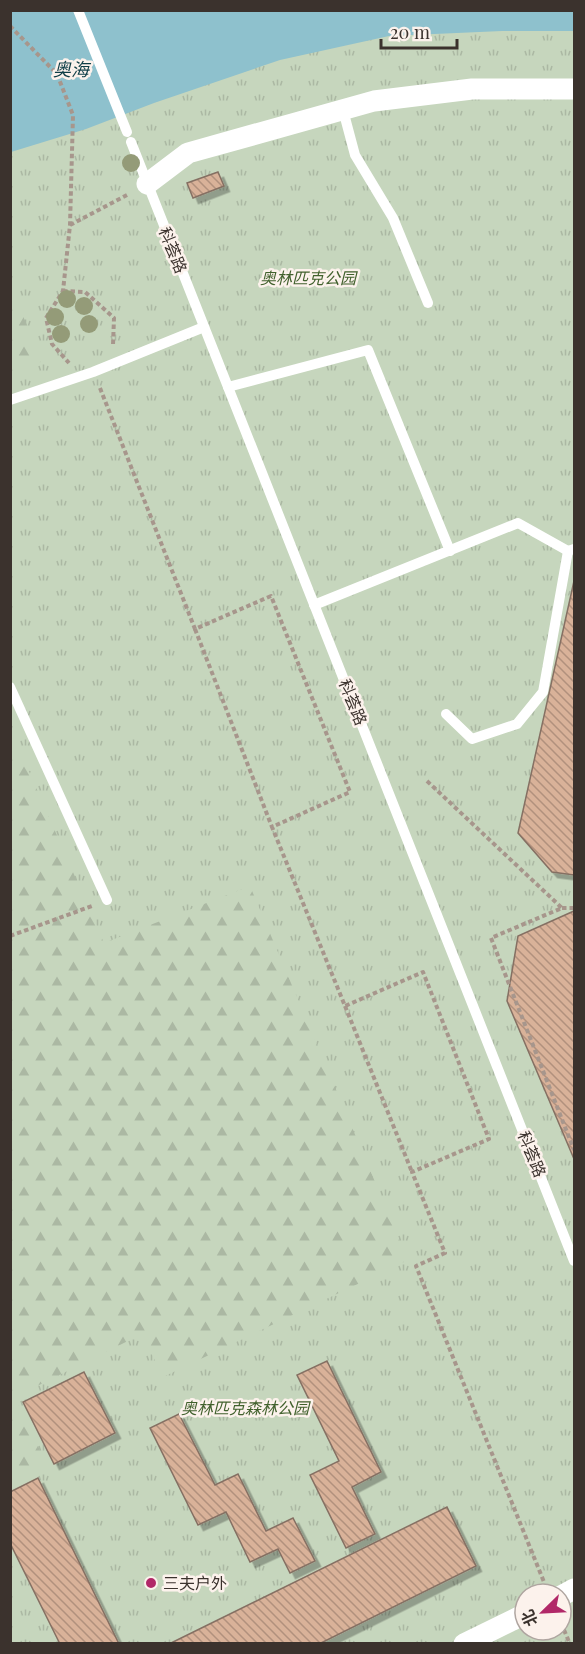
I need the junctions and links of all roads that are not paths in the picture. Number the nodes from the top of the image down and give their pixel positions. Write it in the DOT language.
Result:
graph roads {
  1 [pos="78,10"];
  2 [pos="574,89"];
  3 [pos="343,110"];
  4 [pos="147,184"];
  5 [pos="428,303"];
  6 [pos="204,327"];
  7 [pos="228,387"];
  8 [pos="10,400"];
  9 [pos="571,550"];
  10 [pos="450,551"];
  11 [pos="314,605"];
  12 [pos="10,687"];
  13 [pos="446,714"];
  14 [pos="107,900"];
  15 [pos="574,1261"];
  16 [pos="513,1620"];
  17 [pos="464,1644"];
  1 -- 4 [label="lane, 科荟路"];
  2 -- 3 [label="street"];
  3 -- 4 [label="street"];
  3 -- 5 [label="lane"];
  4 -- 6 [label="lane, 科荟路"];
  6 -- 7 [label="lane, 科荟路"];
  6 -- 8 [label="lane"];
  7 -- 10 [label="lane"];
  7 -- 11 [label="lane, 科荟路"];
  9 -- 10 [label="lane"];
  9 -- 13 [label="lane"];
  10 -- 11 [label="lane"];
  11 -- 15 [label="lane, 科荟路"];
  12 -- 14 [label="lane"];
  16 -- 17 [label="street"];
}
